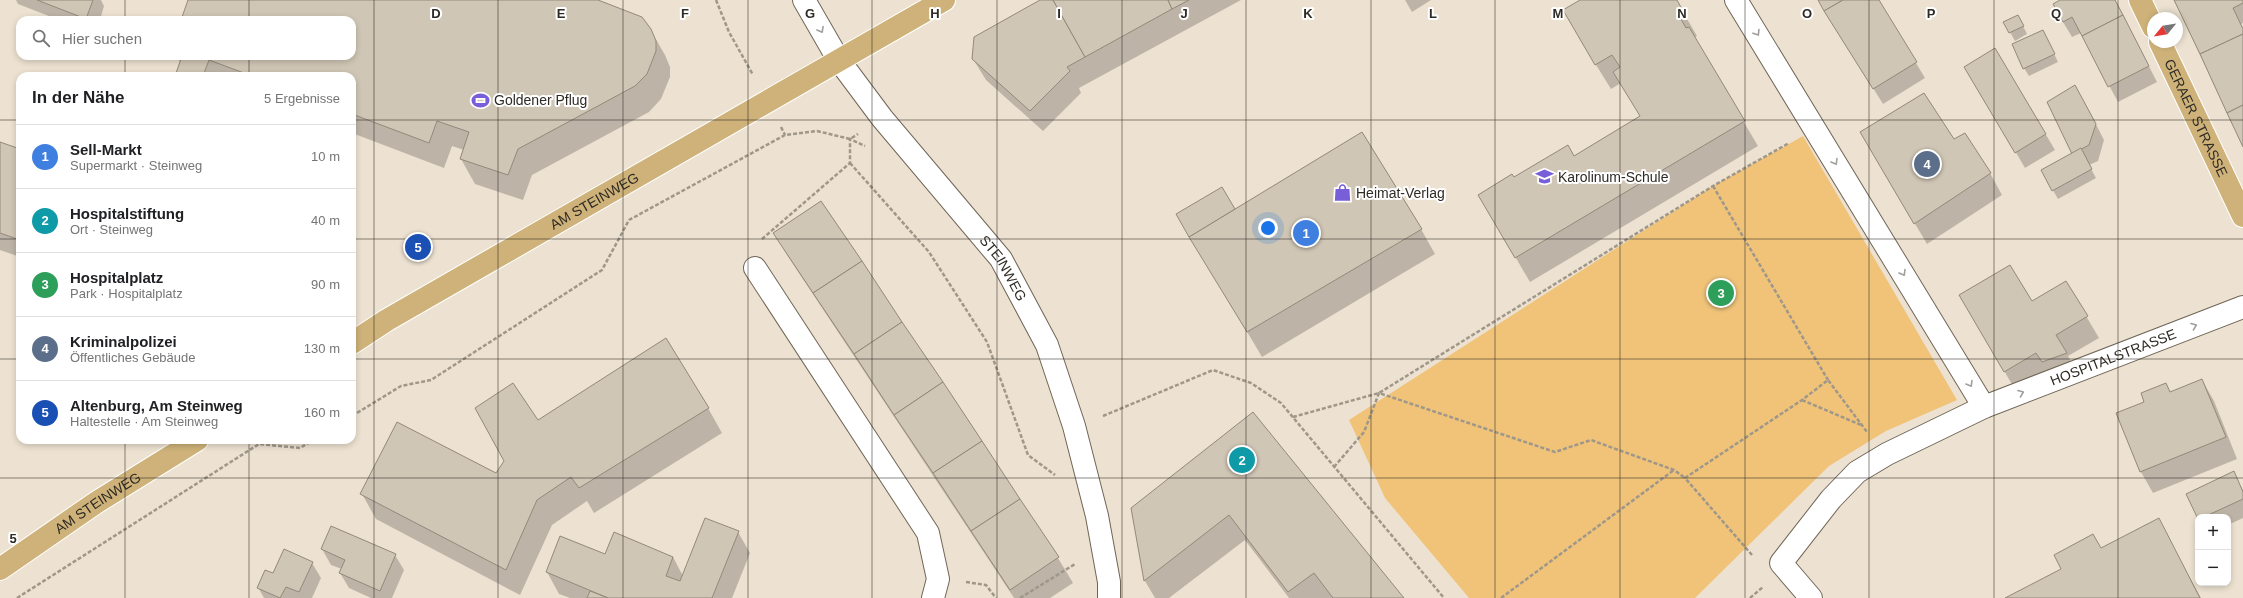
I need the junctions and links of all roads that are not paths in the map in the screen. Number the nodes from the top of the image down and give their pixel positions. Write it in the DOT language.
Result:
graph roads {
  1 [pos="804,0"];
  2 [pos="944,0"];
  3 [pos="1736,0"];
  4 [pos="2140,0"];
  5 [pos="2147,15"];
  6 [pos="2163,48"];
  7 [pos="838,60"];
  8 [pos="2243,216"];
  9 [pos="755,268"];
  10 [pos="2243,307"];
  11 [pos="356,340"];
  12 [pos="1984,407"];
  13 [pos="191,444"];
  14 [pos="0,569"];
  15 [pos="936,588"];
  16 [pos="1109,598"];
  17 [pos="1811,598"];
  1 -- 7 [label="street, STEINWEG, one-way"];
  2 -- 7 [label="main road, AM STEINWEG"];
  3 -- 12 [label="street, one-way"];
  4 -- 5 [label="main road"];
  6 -- 8 [label="main road, GERAER STRASSE"];
  7 -- 11 [label="main road, AM STEINWEG"];
  7 -- 16 [label="street, STEINWEG"];
  9 -- 15 [label="street"];
  12 -- 10 [label="street, HOSPITALSTRASSE, one-way"];
  12 -- 17 [label="street, HOSPITALSTRASSE"];
  13 -- 14 [label="main road, AM STEINWEG"];
}
